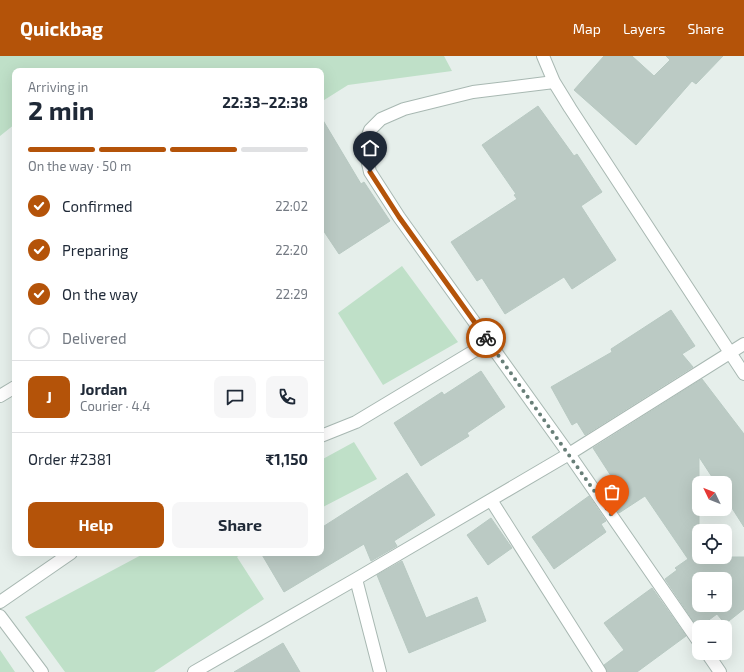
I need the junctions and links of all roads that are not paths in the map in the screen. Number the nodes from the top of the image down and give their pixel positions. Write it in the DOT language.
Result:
graph roads {
  1 [pos="543,56"];
  2 [pos="554,82"];
  3 [pos="489,342"];
  4 [pos="744,344"];
  5 [pos="729,352"];
  6 [pos="744,374"];
  7 [pos="12,389"];
  8 [pos="0,396"];
  9 [pos="324,435"];
  10 [pos="569,454"];
  11 [pos="491,500"];
  12 [pos="67,556"];
  13 [pos="356,579"];
  14 [pos="0,602"];
  15 [pos="0,616"];
  16 [pos="692,632"];
  17 [pos="711,660"];
  18 [pos="42,672"];
  19 [pos="194,672"];
  20 [pos="380,672"];
  21 [pos="600,672"];
  22 [pos="720,672"];
  1 -- 2 [label="street"];
  2 -- 3 [label="street"];
  2 -- 5 [label="street"];
  3 -- 9 [label="street"];
  3 -- 10 [label="street"];
  4 -- 5 [label="street"];
  5 -- 6 [label="street"];
  5 -- 10 [label="street"];
  7 -- 8 [label="street"];
  10 -- 11 [label="street"];
  10 -- 16 [label="street"];
  11 -- 13 [label="street"];
  11 -- 21 [label="street"];
  12 -- 14 [label="street"];
  13 -- 19 [label="street"];
  13 -- 20 [label="street"];
  15 -- 18 [label="street"];
  17 -- 22 [label="street"];
}
